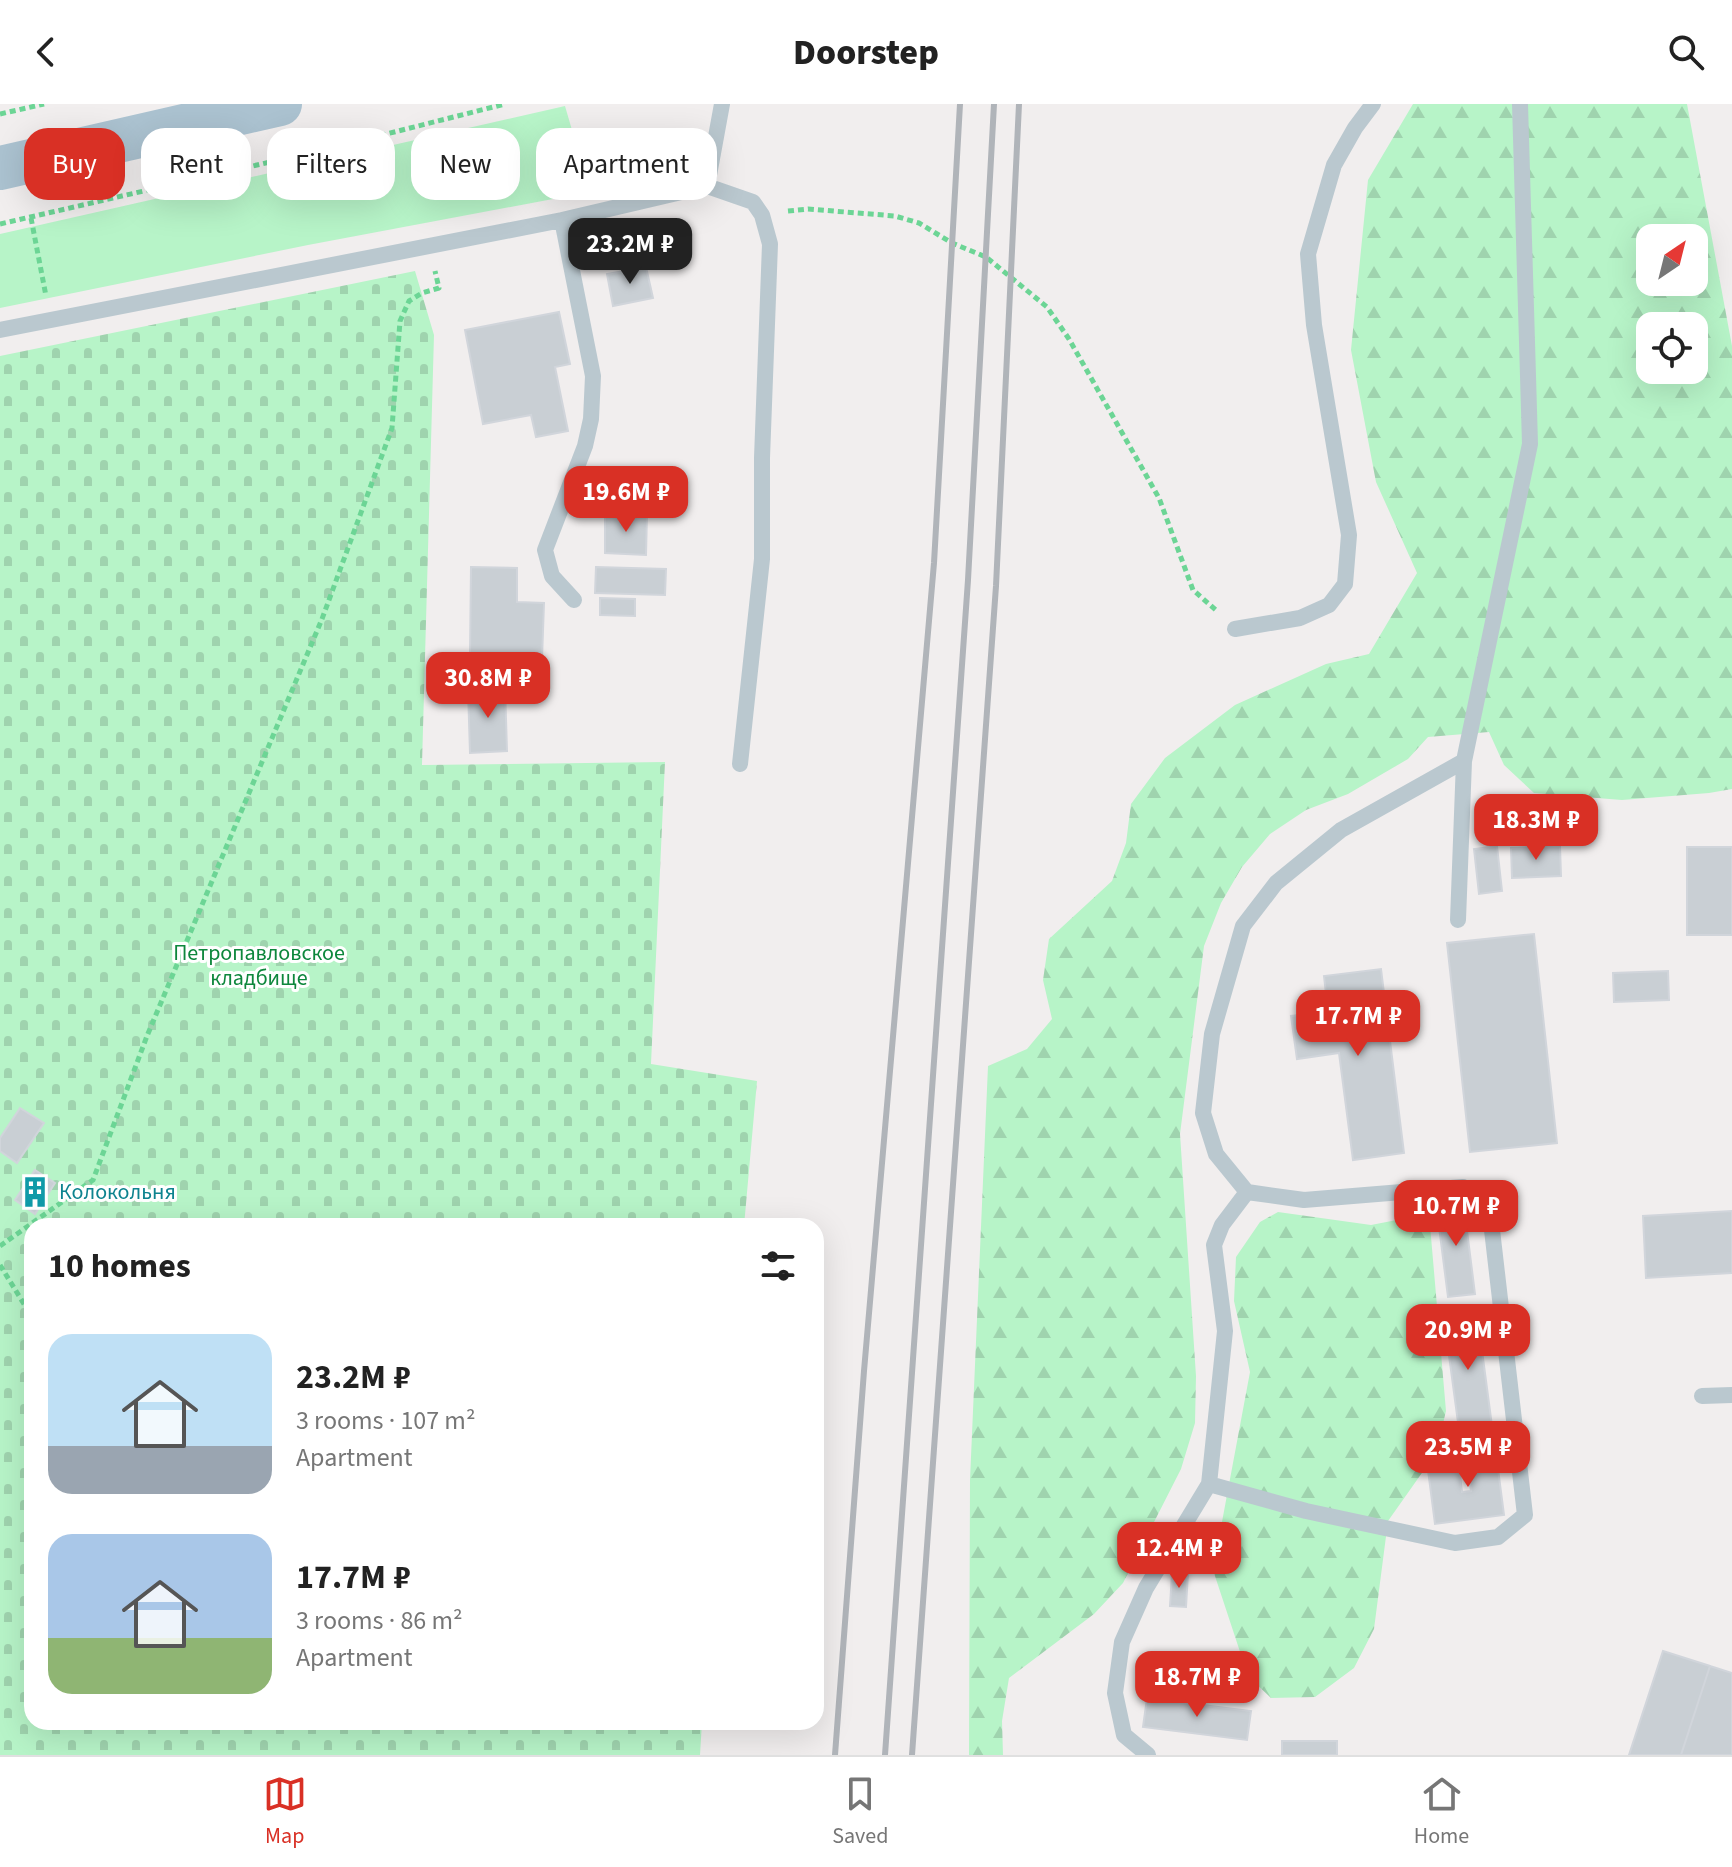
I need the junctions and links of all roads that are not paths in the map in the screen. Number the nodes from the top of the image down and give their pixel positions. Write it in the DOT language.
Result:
graph roads {
  1 [pos="280,104"];
  2 [pos="722,104"];
  3 [pos="1373,104"];
  4 [pos="1520,104"];
  5 [pos="717,131"];
  6 [pos="0,168"];
  7 [pos="717,189"];
  8 [pos="647,200"];
  9 [pos="562,220"];
  10 [pos="0,330"];
  11 [pos="574,600"];
  12 [pos="1235,629"];
  13 [pos="1464,761"];
  14 [pos="740,764"];
  15 [pos="1458,920"];
  16 [pos="1247,1192"];
  17 [pos="1732,1395"];
  18 [pos="1702,1396"];
  19 [pos="1209,1484"];
  20 [pos="1148,1755"];
  1 -- 6 [label="main road"];
  2 -- 5 [label="lane"];
  3 -- 12 [label="lane"];
  4 -- 13 [label="lane"];
  7 -- 14 [label="lane"];
  8 -- 9 [label="lane"];
  9 -- 10 [label="lane"];
  9 -- 11 [label="lane"];
  13 -- 15 [label="lane"];
  13 -- 16 [label="lane"];
  16 -- 19 [label="lane"];
  16 -- 19 [label="lane"];
  17 -- 18 [label="lane"];
  19 -- 20 [label="lane"];
}
